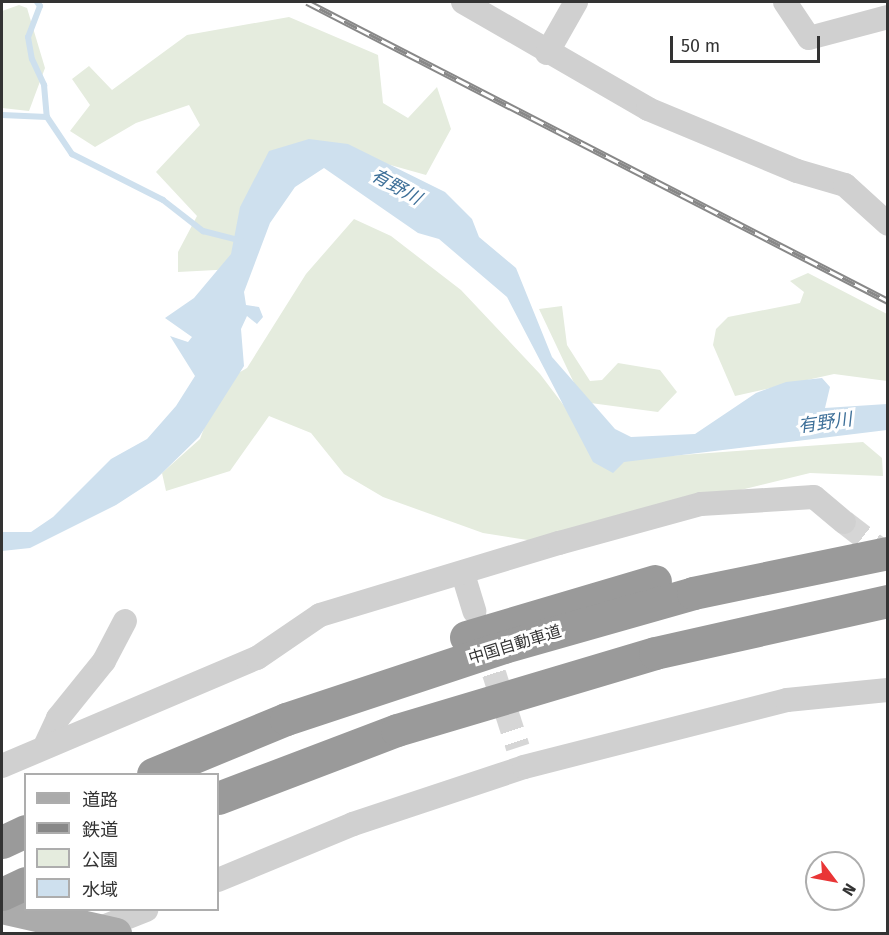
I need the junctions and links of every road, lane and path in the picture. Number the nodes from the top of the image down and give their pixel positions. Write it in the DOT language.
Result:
graph roads {
  1 [pos="464,2"];
  2 [pos="576,2"];
  3 [pos="785,2"];
  4 [pos="888,17"];
  5 [pos="547,53"];
  6 [pos="888,224"];
  7 [pos="844,522"];
  8 [pos="887,542"];
  9 [pos="463,574"];
  10 [pos="888,601"];
  11 [pos="474,611"];
  12 [pos="888,618"];
  13 [pos="125,621"];
  14 [pos="888,690"];
  15 [pos="46,744"];
  16 [pos="2,766"];
  17 [pos="162,771"];
  18 [pos="219,799"];
  19 [pos="219,799"];
  20 [pos="24,832"];
  21 [pos="2,842"];
  22 [pos="219,880"];
  23 [pos="58,911"];
  24 [pos="142,911"];
  25 [pos="107,931"];
  1 -- 5 [label="street"];
  2 -- 5 [label="street"];
  3 -- 4 [label="street"];
  5 -- 6 [label="street"];
  7 -- 9 [label="street"];
  8 -- 17 [label="highway, 中国自動車道"];
  9 -- 11 [label="street"];
  9 -- 15 [label="street"];
  10 -- 18 [label="highway"];
  12 -- 19 [label="highway"];
  13 -- 15 [label="street"];
  14 -- 22 [label="street"];
  15 -- 16 [label="street"];
  20 -- 21 [label="highway"];
  23 -- 25 [label="main road"];
  24 -- 25 [label="street"];
}
